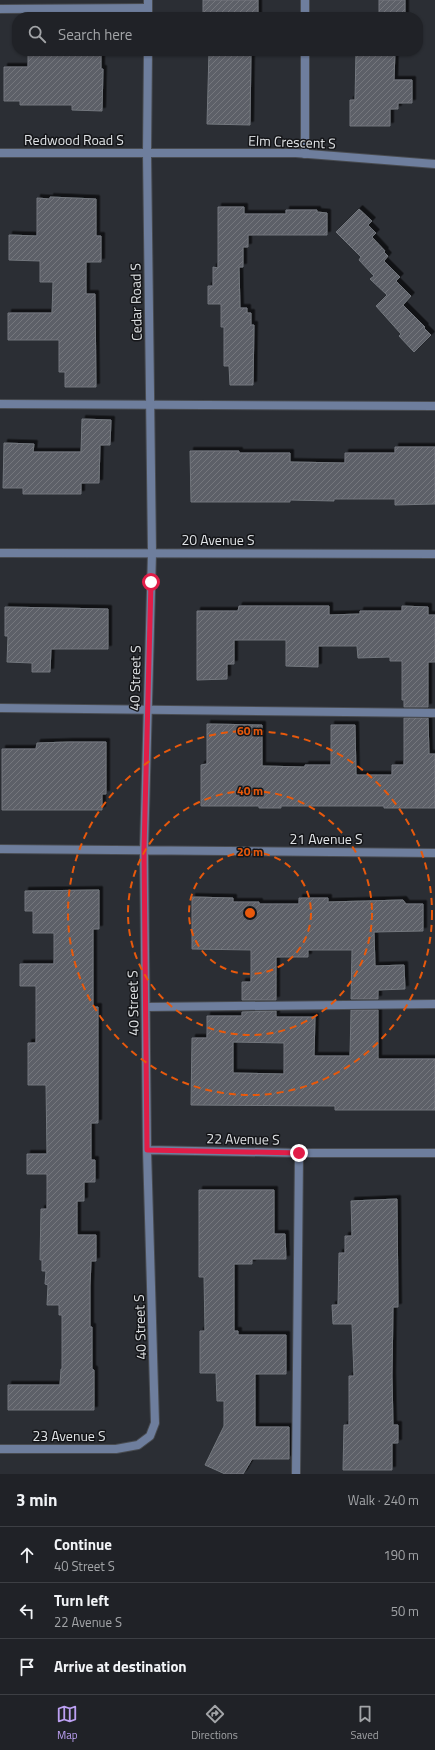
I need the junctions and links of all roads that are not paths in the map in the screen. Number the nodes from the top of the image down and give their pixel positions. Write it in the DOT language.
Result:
graph roads {
  1 [pos="305,0"];
  2 [pos="148,8"];
  3 [pos="0,10"];
  4 [pos="305,12"];
  5 [pos="148,56"];
  6 [pos="305,56"];
  7 [pos="0,153"];
  8 [pos="147,153"];
  9 [pos="306,154"];
  10 [pos="435,164"];
  11 [pos="0,404"];
  12 [pos="150,404"];
  13 [pos="435,406"];
  14 [pos="0,553"];
  15 [pos="152,553"];
  16 [pos="435,554"];
  17 [pos="0,708"];
  18 [pos="148,708"];
  19 [pos="435,713"];
  20 [pos="0,850"];
  21 [pos="144,850"];
  22 [pos="435,853"];
  23 [pos="435,1004"];
  24 [pos="146,1007"];
  25 [pos="147,1150"];
  26 [pos="299,1153"];
  27 [pos="435,1153"];
  28 [pos="138,1445"];
  29 [pos="0,1449"];
  30 [pos="296,1474"];
  1 -- 4 [label="street"];
  2 -- 3 [label="street"];
  5 -- 8 [label="street, Cedar Road S"];
  6 -- 9 [label="street"];
  7 -- 8 [label="street, Redwood Road S"];
  8 -- 9 [label="street, Elm Crescent S"];
  8 -- 12 [label="street, Cedar Road S"];
  9 -- 10 [label="street, Elm Crescent S"];
  11 -- 12 [label="street"];
  12 -- 13 [label="street"];
  12 -- 15 [label="street, Cedar Road S"];
  14 -- 15 [label="street, 20 Avenue S"];
  15 -- 16 [label="street, 20 Avenue S"];
  15 -- 18 [label="street, 40 Street S"];
  17 -- 18 [label="street"];
  18 -- 19 [label="street"];
  18 -- 21 [label="street, 40 Street S"];
  20 -- 21 [label="street, 21 Avenue S"];
  21 -- 22 [label="street, 21 Avenue S"];
  21 -- 24 [label="street, 40 Street S"];
  23 -- 24 [label="street"];
  24 -- 25 [label="street, 40 Street S"];
  25 -- 26 [label="street, 22 Avenue S"];
  25 -- 28 [label="street, 40 Street S"];
  26 -- 27 [label="street, 22 Avenue S"];
  26 -- 30 [label="street"];
  28 -- 29 [label="street, 23 Avenue S"];
}
